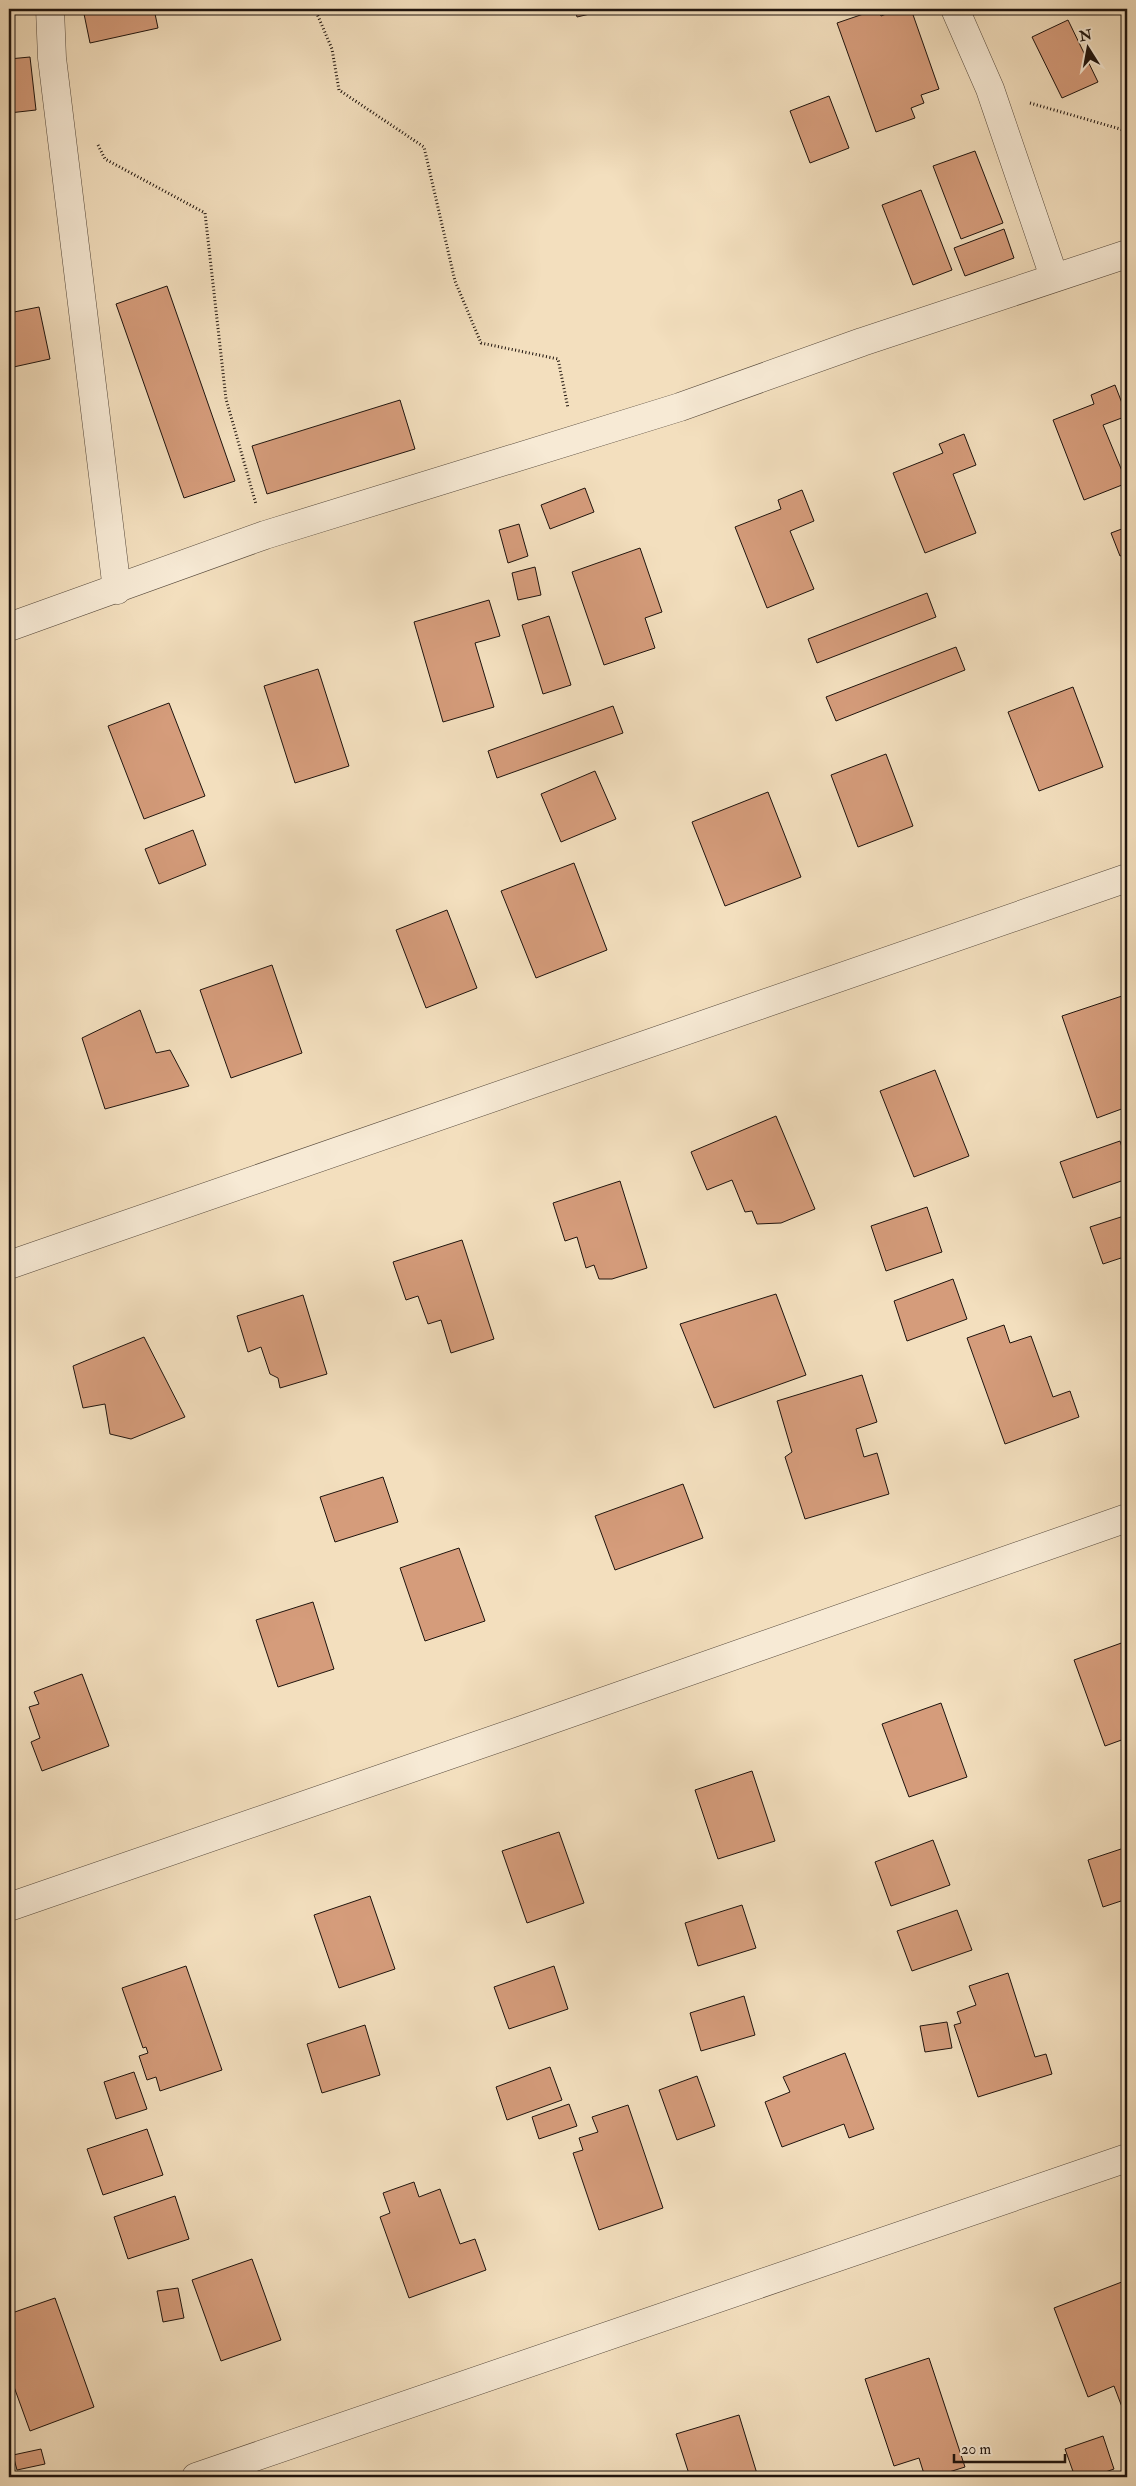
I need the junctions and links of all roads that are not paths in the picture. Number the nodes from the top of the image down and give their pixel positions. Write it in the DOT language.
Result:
graph roads {
  1 [pos="50,9"];
  2 [pos="955,9"];
  3 [pos="1127,254"];
  4 [pos="1054,277"];
  5 [pos="117,590"];
  6 [pos="9,627"];
  7 [pos="1127,878"];
  8 [pos="9,1265"];
  9 [pos="1127,1518"];
  10 [pos="9,1907"];
  11 [pos="1127,2158"];
  12 [pos="196,2477"];
  1 -- 5 [label="street"];
  2 -- 4 [label="street"];
  3 -- 4 [label="street"];
  4 -- 5 [label="street"];
  5 -- 6 [label="street"];
  7 -- 8 [label="street"];
  9 -- 10 [label="street"];
  11 -- 12 [label="street"];
}
